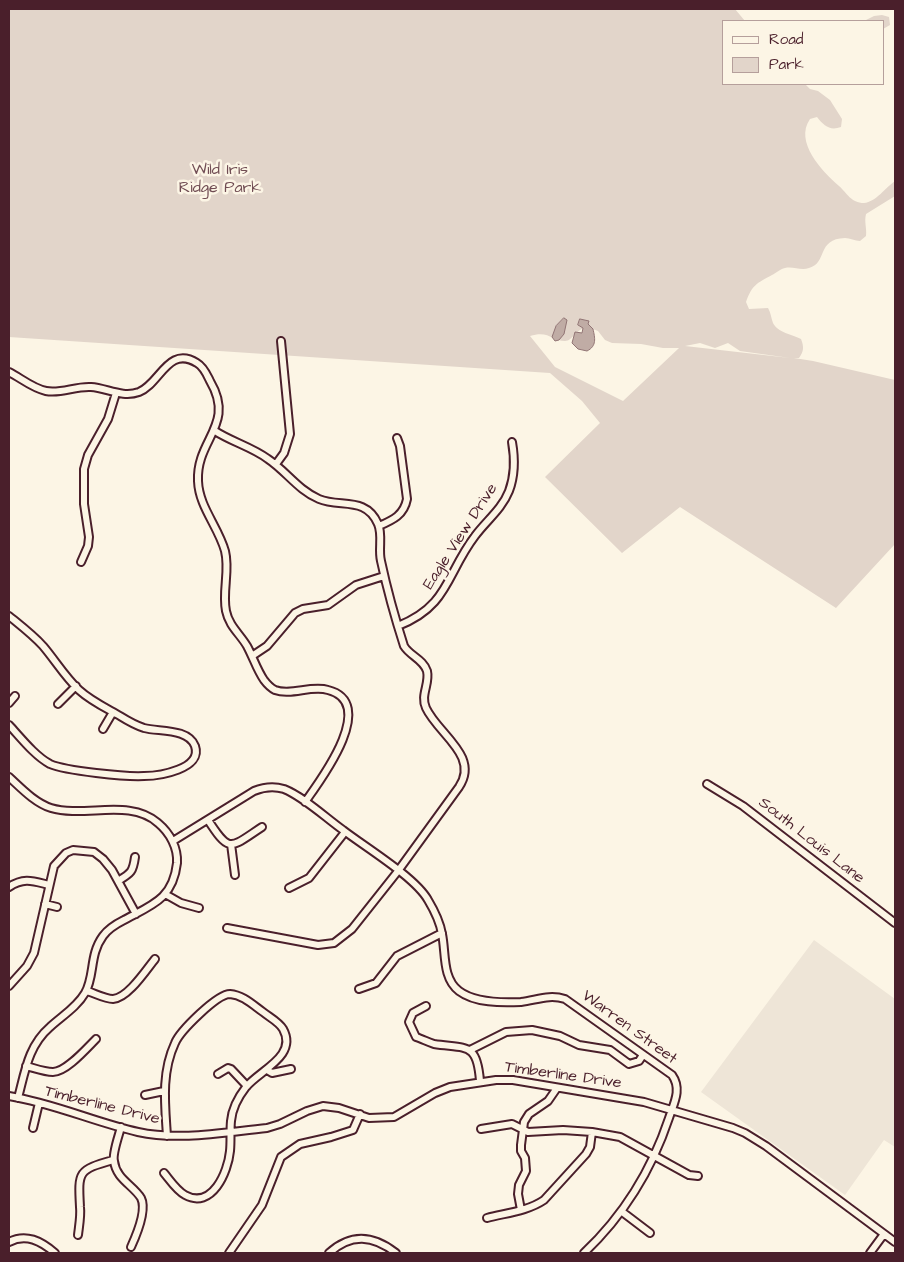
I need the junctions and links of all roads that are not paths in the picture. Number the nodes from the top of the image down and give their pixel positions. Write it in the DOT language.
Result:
graph roads {
  1 [pos="281,341"];
  2 [pos="9,372"];
  3 [pos="116,393"];
  4 [pos="214,431"];
  5 [pos="397,438"];
  6 [pos="512,442"];
  7 [pos="276,464"];
  8 [pos="379,526"];
  9 [pos="81,562"];
  10 [pos="384,576"];
  11 [pos="9,616"];
  12 [pos="398,626"];
  13 [pos="252,656"];
  14 [pos="76,686"];
  15 [pos="15,696"];
  16 [pos="9,703"];
  17 [pos="58,704"];
  18 [pos="112,712"];
  19 [pos="9,725"];
  20 [pos="103,729"];
  21 [pos="9,777"];
  22 [pos="707,784"];
  23 [pos="305,802"];
  24 [pos="208,820"];
  25 [pos="262,827"];
  26 [pos="345,832"];
  27 [pos="173,841"];
  28 [pos="230,844"];
  29 [pos="135,857"];
  30 [pos="398,871"];
  31 [pos="235,875"];
  32 [pos="118,881"];
  33 [pos="49,885"];
  34 [pos="9,887"];
  35 [pos="289,888"];
  36 [pos="165,894"];
  37 [pos="45,904"];
  38 [pos="57,907"];
  39 [pos="199,908"];
  40 [pos="136,914"];
  41 [pos="895,923"];
  42 [pos="227,928"];
  43 [pos="442,933"];
  44 [pos="155,959"];
  45 [pos="9,986"];
  46 [pos="359,989"];
  47 [pos="87,990"];
  48 [pos="426,1006"];
  49 [pos="96,1039"];
  50 [pos="470,1050"];
  51 [pos="644,1055"];
  52 [pos="26,1066"];
  53 [pos="291,1069"];
  54 [pos="267,1070"];
  55 [pos="218,1074"];
  56 [pos="480,1081"];
  57 [pos="247,1086"];
  58 [pos="557,1088"];
  59 [pos="164,1091"];
  60 [pos="145,1095"];
  61 [pos="9,1096"];
  62 [pos="18,1098"];
  63 [pos="39,1104"];
  64 [pos="672,1109"];
  65 [pos="360,1114"];
  66 [pos="122,1127"];
  67 [pos="33,1128"];
  68 [pos="481,1129"];
  69 [pos="523,1130"];
  70 [pos="232,1131"];
  71 [pos="592,1132"];
  72 [pos="167,1136"];
  73 [pos="655,1155"];
  74 [pos="113,1160"];
  75 [pos="164,1173"];
  76 [pos="698,1176"];
  77 [pos="521,1210"];
  78 [pos="621,1211"];
  79 [pos="487,1218"];
  80 [pos="650,1233"];
  81 [pos="884,1234"];
  82 [pos="78,1235"];
  83 [pos="9,1242"];
  84 [pos="895,1242"];
  85 [pos="131,1247"];
  86 [pos="55,1253"];
  87 [pos="229,1253"];
  88 [pos="329,1253"];
  89 [pos="396,1253"];
  90 [pos="584,1253"];
  91 [pos="870,1253"];
  1 -- 7 [label="street"];
  2 -- 3 [label="street"];
  3 -- 4 [label="street"];
  3 -- 9 [label="street"];
  4 -- 7 [label="street"];
  4 -- 13 [label="street"];
  5 -- 8 [label="street"];
  6 -- 12 [label="street, Eagle View Drive"];
  7 -- 8 [label="street"];
  8 -- 10 [label="street"];
  10 -- 12 [label="street"];
  10 -- 13 [label="street"];
  11 -- 14 [label="street"];
  12 -- 30 [label="street"];
  13 -- 23 [label="street"];
  14 -- 17 [label="street"];
  14 -- 18 [label="street"];
  15 -- 16 [label="street"];
  18 -- 19 [label="street"];
  18 -- 20 [label="street"];
  21 -- 27 [label="street"];
  22 -- 41 [label="street, South Louis Lane"];
  23 -- 24 [label="street, Warren Street"];
  23 -- 26 [label="street, Warren Street"];
  24 -- 27 [label="street, Warren Street"];
  24 -- 28 [label="street"];
  25 -- 28 [label="street"];
  26 -- 30 [label="street, Warren Street"];
  26 -- 35 [label="street"];
  27 -- 36 [label="street, Timberline Drive"];
  28 -- 31 [label="street"];
  29 -- 32 [label="street"];
  30 -- 42 [label="street"];
  30 -- 43 [label="street, Warren Street"];
  32 -- 33 [label="street"];
  32 -- 40 [label="street"];
  33 -- 34 [label="street"];
  33 -- 37 [label="street"];
  36 -- 39 [label="street"];
  36 -- 40 [label="street, Timberline Drive"];
  37 -- 38 [label="street"];
  37 -- 45 [label="street"];
  40 -- 47 [label="street, Timberline Drive"];
  43 -- 46 [label="street"];
  43 -- 51 [label="street, Warren Street"];
  44 -- 47 [label="street"];
  47 -- 52 [label="street, Timberline Drive"];
  48 -- 50 [label="street"];
  49 -- 52 [label="street"];
  50 -- 51 [label="street"];
  50 -- 56 [label="street"];
  51 -- 64 [label="street, Warren Street"];
  52 -- 62 [label="street, Timberline Drive"];
  53 -- 54 [label="street"];
  54 -- 57 [label="street"];
  54 -- 59 [label="street"];
  55 -- 57 [label="street"];
  56 -- 58 [label="street, Timberline Drive"];
  56 -- 65 [label="street, Timberline Drive"];
  57 -- 70 [label="street"];
  58 -- 64 [label="street, Timberline Drive"];
  58 -- 69 [label="street"];
  59 -- 60 [label="street"];
  59 -- 72 [label="street"];
  61 -- 62 [label="street, Timberline Drive"];
  62 -- 63 [label="street, Timberline Drive"];
  63 -- 66 [label="street, Timberline Drive"];
  63 -- 67 [label="street"];
  64 -- 73 [label="street"];
  64 -- 81 [label="street"];
  65 -- 70 [label="street, Timberline Drive"];
  65 -- 87 [label="street"];
  66 -- 72 [label="street, Timberline Drive"];
  66 -- 74 [label="street"];
  68 -- 69 [label="street"];
  69 -- 71 [label="street"];
  69 -- 77 [label="street"];
  70 -- 72 [label="street, Timberline Drive"];
  70 -- 75 [label="street"];
  71 -- 73 [label="street"];
  71 -- 77 [label="street"];
  73 -- 76 [label="street"];
  73 -- 78 [label="street"];
  74 -- 82 [label="street"];
  74 -- 85 [label="street"];
  77 -- 79 [label="street"];
  78 -- 80 [label="street"];
  78 -- 90 [label="street"];
  81 -- 84 [label="street"];
  81 -- 91 [label="street"];
  83 -- 86 [label="street"];
  88 -- 89 [label="street"];
}
